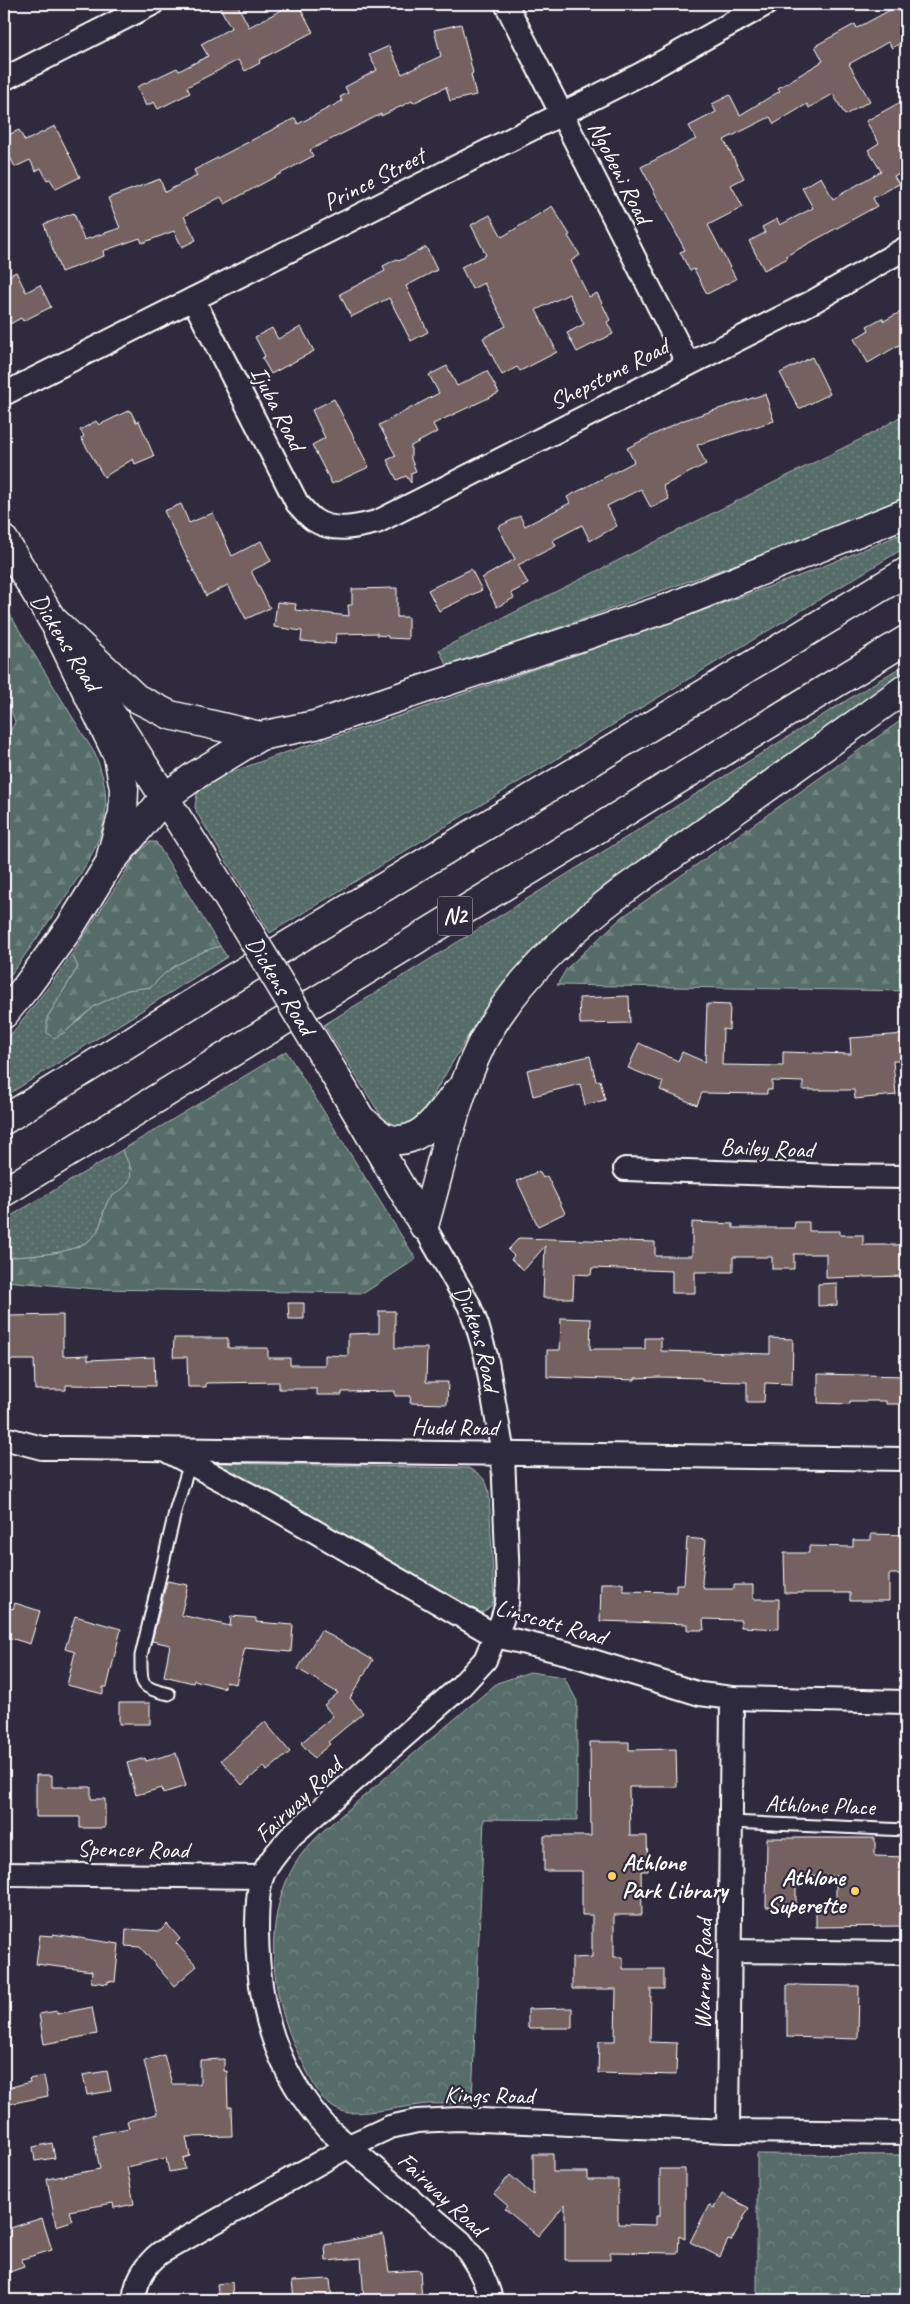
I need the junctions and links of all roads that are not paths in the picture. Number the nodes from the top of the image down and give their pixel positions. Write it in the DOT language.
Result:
graph roads {
  1 [pos="152,4"];
  2 [pos="506,4"];
  3 [pos="766,4"];
  4 [pos="5,75"];
  5 [pos="561,114"];
  6 [pos="906,248"];
  7 [pos="193,300"];
  8 [pos="688,364"];
  9 [pos="4,394"];
  10 [pos="906,513"];
  11 [pos="330,527"];
  12 [pos="4,540"];
  13 [pos="906,572"];
  14 [pos="52,619"];
  15 [pos="906,640"];
  16 [pos="906,688"];
  17 [pos="260,736"];
  18 [pos="165,797"];
  19 [pos="109,864"];
  20 [pos="4,1014"];
  21 [pos="466,1081"];
  22 [pos="4,1120"];
  23 [pos="362,1120"];
  24 [pos="625,1169"];
  25 [pos="906,1176"];
  26 [pos="4,1192"];
  27 [pos="424,1226"];
  28 [pos="4,1438"];
  29 [pos="164,1450"];
  30 [pos="503,1454"];
  31 [pos="906,1459"];
  32 [pos="190,1463"];
  33 [pos="496,1636"];
  34 [pos="170,1694"];
  35 [pos="732,1698"];
  36 [pos="906,1702"];
  37 [pos="732,1822"];
  38 [pos="906,1830"];
  39 [pos="4,1874"];
  40 [pos="262,1877"];
  41 [pos="730,1951"];
  42 [pos="906,1953"];
  43 [pos="728,2131"];
  44 [pos="906,2133"];
  45 [pos="349,2146"];
  46 [pos="134,2300"];
  47 [pos="491,2300"];
  1 -- 4 [label="street"];
  2 -- 5 [label="street, Ngobeni Road"];
  3 -- 5 [label="street, Prince Street"];
  5 -- 7 [label="street, Prince Street"];
  5 -- 8 [label="street, Ngobeni Road"];
  6 -- 8 [label="street, Shepstone Road"];
  7 -- 9 [label="street, Prince Street"];
  7 -- 11 [label="street, Ijuba Road"];
  8 -- 11 [label="street, Shepstone Road"];
  10 -- 17 [label="main road"];
  12 -- 14 [label="main road, Dickens Road"];
  13 -- 22 [label="main road, N2"];
  14 -- 17 [label="main road"];
  14 -- 18 [label="main road, Dickens Road"];
  14 -- 19 [label="main road"];
  15 -- 26 [label="main road, N2"];
  16 -- 21 [label="main road"];
  17 -- 18 [label="main road"];
  18 -- 19 [label="main road"];
  18 -- 23 [label="main road, Dickens Road, bridge"];
  19 -- 20 [label="main road"];
  21 -- 23 [label="main road"];
  21 -- 27 [label="main road"];
  23 -- 27 [label="main road, Dickens Road"];
  24 -- 25 [label="street, Bailey Road"];
  27 -- 30 [label="street, Dickens Road"];
  28 -- 29 [label="street, Hudd Road"];
  29 -- 30 [label="street, Hudd Road"];
  29 -- 32 [label="street, Linscott Road"];
  30 -- 31 [label="street, Hudd Road"];
  30 -- 33 [label="street, Fairway Road"];
  32 -- 33 [label="street, Linscott Road"];
  32 -- 34 [label="lane"];
  33 -- 35 [label="street, Linscott Road"];
  33 -- 40 [label="street, Fairway Road"];
  35 -- 36 [label="street, Linscott Road"];
  35 -- 37 [label="street, Warner Road"];
  37 -- 38 [label="lane, Athlone Place"];
  37 -- 41 [label="street, Warner Road"];
  39 -- 40 [label="street, Spencer Road"];
  40 -- 45 [label="street, Fairway Road"];
  41 -- 42 [label="street"];
  41 -- 43 [label="street, Warner Road"];
  43 -- 44 [label="street, Kings Road"];
  43 -- 45 [label="street, Kings Road"];
  45 -- 46 [label="street, Kings Road"];
  45 -- 47 [label="street, Fairway Road"];
}
